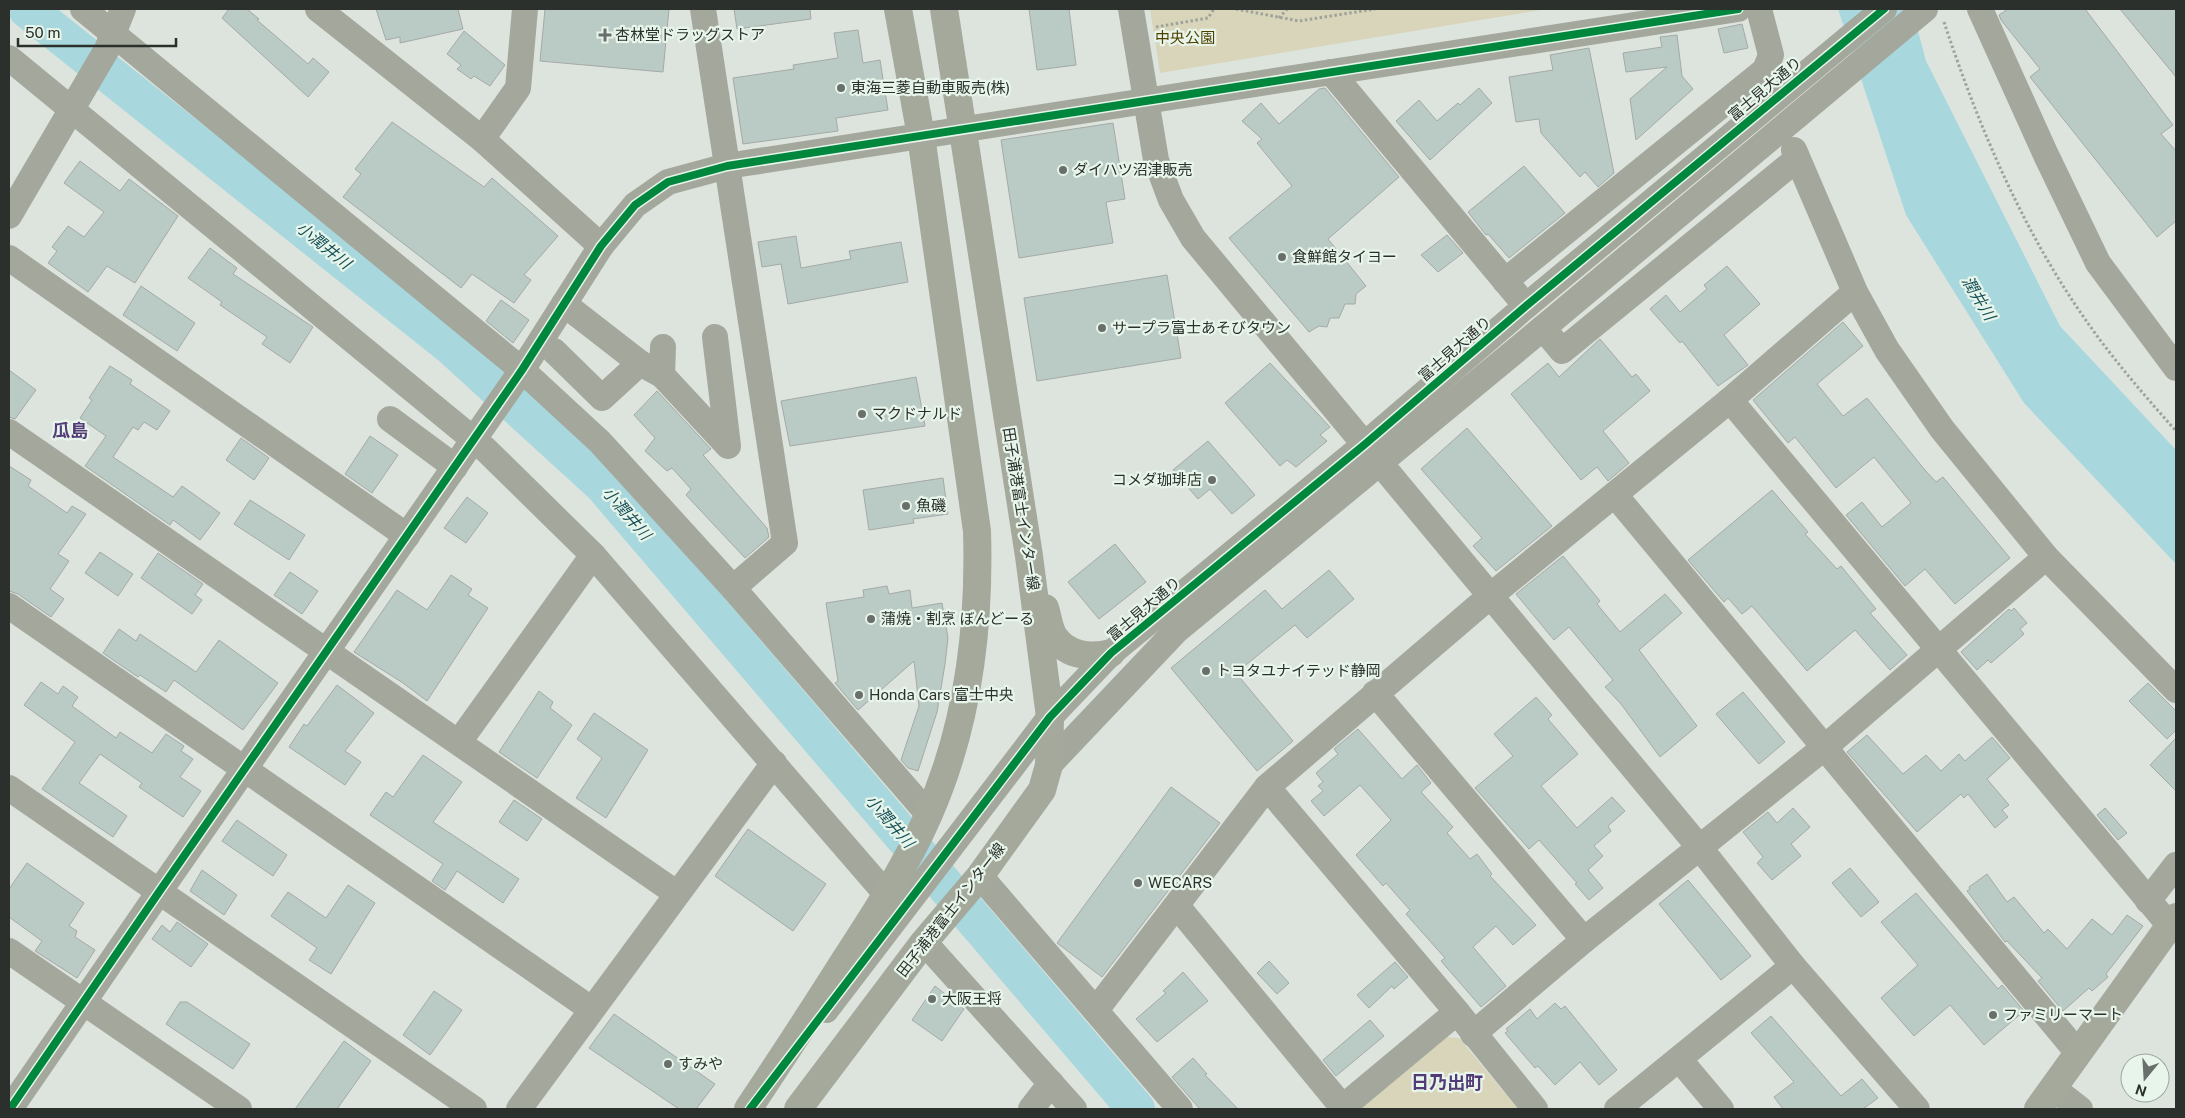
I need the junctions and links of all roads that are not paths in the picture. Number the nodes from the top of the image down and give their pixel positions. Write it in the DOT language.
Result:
graph roads {
  1 [pos="83,9"];
  2 [pos="123,9"];
  3 [pos="318,9"];
  4 [pos="525,9"];
  5 [pos="703,9"];
  6 [pos="898,9"];
  7 [pos="944,9"];
  8 [pos="1738,9"];
  9 [pos="1759,9"];
  10 [pos="1884,9"];
  11 [pos="1980,9"];
  12 [pos="1934,13"];
  13 [pos="1132,20"];
  14 [pos="111,42"];
  15 [pos="9,58"];
  16 [pos="1331,72"];
  17 [pos="1145,99"];
  18 [pos="76,102"];
  19 [pos="962,129"];
  20 [pos="921,136"];
  21 [pos="482,140"];
  22 [pos="727,166"];
  23 [pos="9,216"];
  24 [pos="601,246"];
  25 [pos="9,258"];
  26 [pos="1504,282"];
  27 [pos="1855,292"];
  28 [pos="564,304"];
  29 [pos="1526,306"];
  30 [pos="1543,328"];
  31 [pos="715,337"];
  32 [pos="663,347"];
  33 [pos="554,350"];
  34 [pos="640,363"];
  35 [pos="2176,368"];
  36 [pos="522,370"];
  37 [pos="662,375"];
  38 [pos="1730,400"];
  39 [pos="390,419"];
  40 [pos="9,432"];
  41 [pos="474,439"];
  42 [pos="1371,454"];
  43 [pos="455,466"];
  44 [pos="1615,495"];
  45 [pos="407,536"];
  46 [pos="593,555"];
  47 [pos="1029,556"];
  48 [pos="2046,557"];
  49 [pos="733,588"];
  50 [pos="1489,597"];
  51 [pos="9,606"];
  52 [pos="1939,649"];
  53 [pos="325,652"];
  54 [pos="1111,653"];
  55 [pos="2176,690"];
  56 [pos="1375,693"];
  57 [pos="1050,717"];
  58 [pos="459,742"];
  59 [pos="1825,747"];
  60 [pos="774,763"];
  61 [pos="1049,765"];
  62 [pos="244,769"];
  63 [pos="1267,787"];
  64 [pos="9,788"];
  65 [pos="928,815"];
  66 [pos="1700,848"];
  67 [pos="2176,865"];
  68 [pos="980,876"];
  69 [pos="159,892"];
  70 [pos="676,893"];
  71 [pos="887,895"];
  72 [pos="2148,901"];
  73 [pos="1177,906"];
  74 [pos="2173,921"];
  75 [pos="1584,940"];
  76 [pos="924,942"];
  77 [pos="9,951"];
  78 [pos="1793,966"];
  79 [pos="83,1003"];
  80 [pos="591,1009"];
  81 [pos="1096,1010"];
  82 [pos="1456,1012"];
  83 [pos="1473,1034"];
  84 [pos="2078,1053"];
  85 [pos="1678,1059"];
  86 [pos="1051,1083"];
  87 [pos="2045,1099"];
  88 [pos="1343,1108"];
  89 [pos="10,1109"];
  90 [pos="239,1109"];
  91 [pos="474,1109"];
  92 [pos="519,1109"];
  93 [pos="749,1109"];
  94 [pos="798,1109"];
  95 [pos="1031,1109"];
  96 [pos="1074,1109"];
  97 [pos="1180,1109"];
  98 [pos="1535,1109"];
  99 [pos="1617,1109"];
  100 [pos="1721,1109"];
  101 [pos="1917,1109"];
  102 [pos="2080,1109"];
  1 -- 14 [label="street"];
  2 -- 14 [label="street"];
  3 -- 21 [label="street"];
  4 -- 21 [label="street"];
  5 -- 22 [label="street"];
  6 -- 20 [label="main road"];
  7 -- 19 [label="main road, 田子浦港富士インター線"];
  8 -- 16 [label="street"];
  9 -- 26 [label="street"];
  10 -- 29 [label="street, 富士見大通り, bridge"];
  11 -- 35 [label="street"];
  12 -- 30 [label="street, 富士見大通り, bridge"];
  13 -- 17 [label="street"];
  14 -- 18 [label="street"];
  14 -- 36 [label="street"];
  15 -- 18 [label="street"];
  16 -- 17 [label="street"];
  16 -- 26 [label="street"];
  17 -- 19 [label="street"];
  17 -- 42 [label="street"];
  18 -- 23 [label="street"];
  18 -- 41 [label="street"];
  19 -- 20 [label="street"];
  19 -- 47 [label="main road, 田子浦港富士インター線"];
  20 -- 22 [label="street"];
  20 -- 65 [label="main road"];
  21 -- 24 [label="street"];
  22 -- 24 [label="street"];
  22 -- 49 [label="street"];
  24 -- 28 [label="street"];
  25 -- 45 [label="street"];
  26 -- 29 [label="street"];
  27 -- 30 [label="street"];
  27 -- 38 [label="street"];
  27 -- 48 [label="street"];
  28 -- 34 [label="street"];
  28 -- 36 [label="street"];
  29 -- 42 [label="street, 富士見大通り"];
  30 -- 42 [label="street, 富士見大通り"];
  31 -- 37 [label="street"];
  32 -- 37 [label="street"];
  33 -- 34 [label="street"];
  34 -- 37 [label="street"];
  36 -- 41 [label="street"];
  36 -- 49 [label="street"];
  38 -- 44 [label="street"];
  38 -- 52 [label="street"];
  39 -- 43 [label="street"];
  40 -- 53 [label="street"];
  41 -- 43 [label="street"];
  41 -- 46 [label="street"];
  42 -- 50 [label="street"];
  42 -- 54 [label="street, 富士見大通り"];
  42 -- 61 [label="street, 富士見大通り"];
  43 -- 45 [label="street"];
  44 -- 50 [label="street"];
  44 -- 59 [label="street"];
  45 -- 53 [label="street"];
  46 -- 58 [label="street"];
  46 -- 60 [label="street"];
  47 -- 54 [label="main road"];
  47 -- 57 [label="main road, 田子浦港富士インター線"];
  48 -- 52 [label="street"];
  48 -- 55 [label="street"];
  49 -- 65 [label="street"];
  50 -- 56 [label="street"];
  50 -- 66 [label="street"];
  51 -- 62 [label="street"];
  52 -- 59 [label="street"];
  52 -- 72 [label="street"];
  53 -- 58 [label="street"];
  53 -- 62 [label="street"];
  54 -- 57 [label="street, 富士見大通り"];
  56 -- 63 [label="street"];
  56 -- 75 [label="street"];
  57 -- 61 [label="main road, 田子浦港富士インター線"];
  57 -- 93 [label="street, 富士見大通り"];
  58 -- 70 [label="street"];
  59 -- 66 [label="street"];
  59 -- 84 [label="street"];
  60 -- 70 [label="street"];
  60 -- 71 [label="street"];
  61 -- 68 [label="main road, 田子浦港富士インター線"];
  62 -- 69 [label="street"];
  62 -- 80 [label="street"];
  63 -- 73 [label="street"];
  63 -- 82 [label="street"];
  64 -- 69 [label="street"];
  65 -- 71 [label="main road"];
  66 -- 75 [label="street"];
  66 -- 78 [label="street"];
  67 -- 72 [label="street"];
  68 -- 76 [label="main road, 田子浦港富士インター線"];
  68 -- 81 [label="street"];
  69 -- 79 [label="street"];
  69 -- 91 [label="street"];
  70 -- 80 [label="street"];
  71 -- 93 [label="main road"];
  72 -- 74 [label="street"];
  73 -- 81 [label="street"];
  73 -- 88 [label="street"];
  74 -- 84 [label="main road"];
  75 -- 83 [label="street"];
  76 -- 86 [label="street"];
  76 -- 94 [label="main road, 田子浦港富士インター線"];
  77 -- 79 [label="street"];
  78 -- 85 [label="street"];
  78 -- 101 [label="street"];
  79 -- 89 [label="street"];
  79 -- 90 [label="street"];
  80 -- 92 [label="street"];
  81 -- 97 [label="street"];
  82 -- 83 [label="street"];
  82 -- 88 [label="street"];
  83 -- 98 [label="street"];
  84 -- 87 [label="main road"];
  85 -- 99 [label="street"];
  85 -- 100 [label="street"];
  86 -- 95 [label="street"];
  86 -- 96 [label="street"];
  87 -- 102 [label="street"];
}
